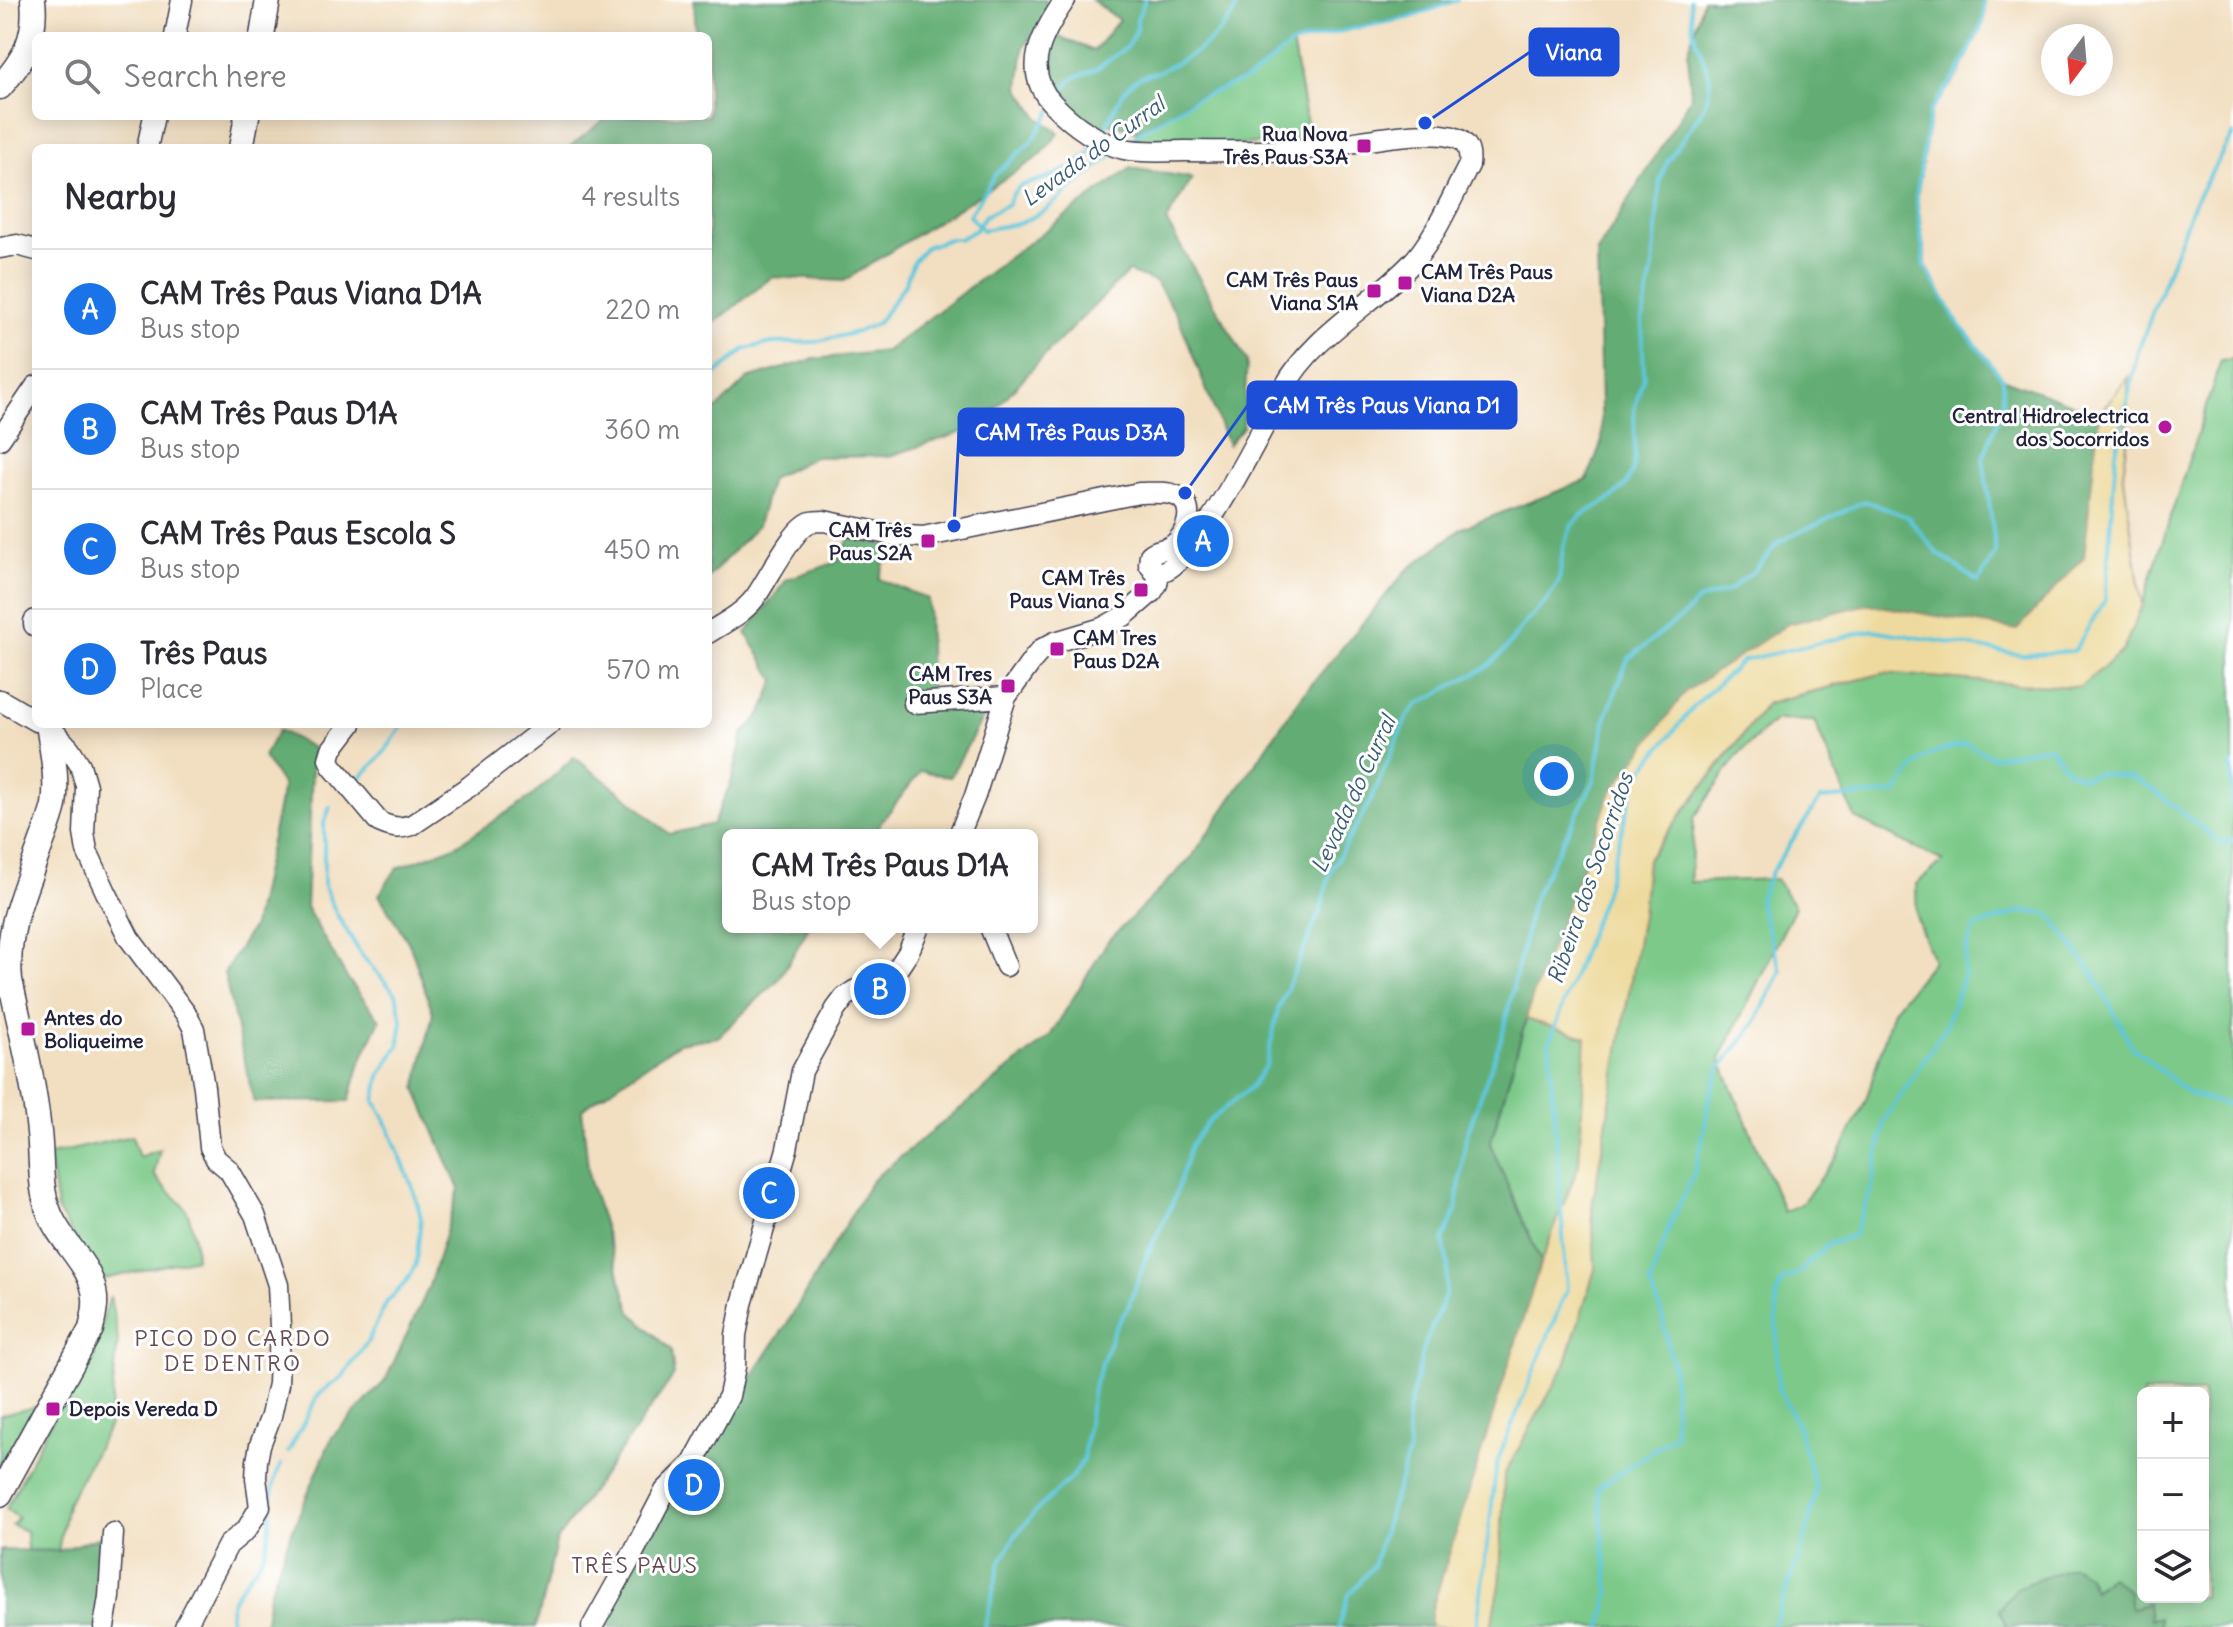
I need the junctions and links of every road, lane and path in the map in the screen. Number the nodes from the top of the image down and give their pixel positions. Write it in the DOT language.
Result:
graph roads {
  1 [pos="33,0"];
  2 [pos="182,0"];
  3 [pos="268,0"];
  4 [pos="1065,0"];
  5 [pos="32,32"];
  6 [pos="176,32"];
  7 [pos="263,32"];
  8 [pos="32,33"];
  9 [pos="0,87"];
  10 [pos="153,120"];
  11 [pos="246,120"];
  12 [pos="148,144"];
  13 [pos="242,144"];
  14 [pos="0,248"];
  15 [pos="32,249"];
  16 [pos="32,392"];
  17 [pos="0,439"];
  18 [pos="1159,572"];
  19 [pos="712,630"];
  20 [pos="1006,697"];
  21 [pos="0,700"];
  22 [pos="914,703"];
  23 [pos="32,719"];
  24 [pos="49,728"];
  25 [pos="52,728"];
  26 [pos="348,728"];
  27 [pos="545,728"];
  28 [pos="961,829"];
  29 [pos="916,933"];
  30 [pos="992,933"];
  31 [pos="1006,966"];
  32 [pos="0,1494"];
  33 [pos="113,1533"];
  34 [pos="104,1627"];
  35 [pos="185,1627"];
  36 [pos="592,1627"];
  1 -- 5 [label="main road"];
  2 -- 6 [label="street"];
  3 -- 7 [label="main road"];
  4 -- 18 [label="street"];
  8 -- 9 [label="main road"];
  10 -- 12 [label="street"];
  11 -- 13 [label="main road"];
  14 -- 15 [label="street"];
  16 -- 17 [label="street"];
  18 -- 19 [label="street"];
  18 -- 20 [label="street"];
  20 -- 22 [label="street"];
  20 -- 28 [label="street"];
  21 -- 23 [label="street"];
  24 -- 32 [label="main road"];
  25 -- 35 [label="street"];
  26 -- 27 [label="street"];
  29 -- 36 [label="street"];
  30 -- 31 [label="street"];
  33 -- 34 [label="street"];
}
